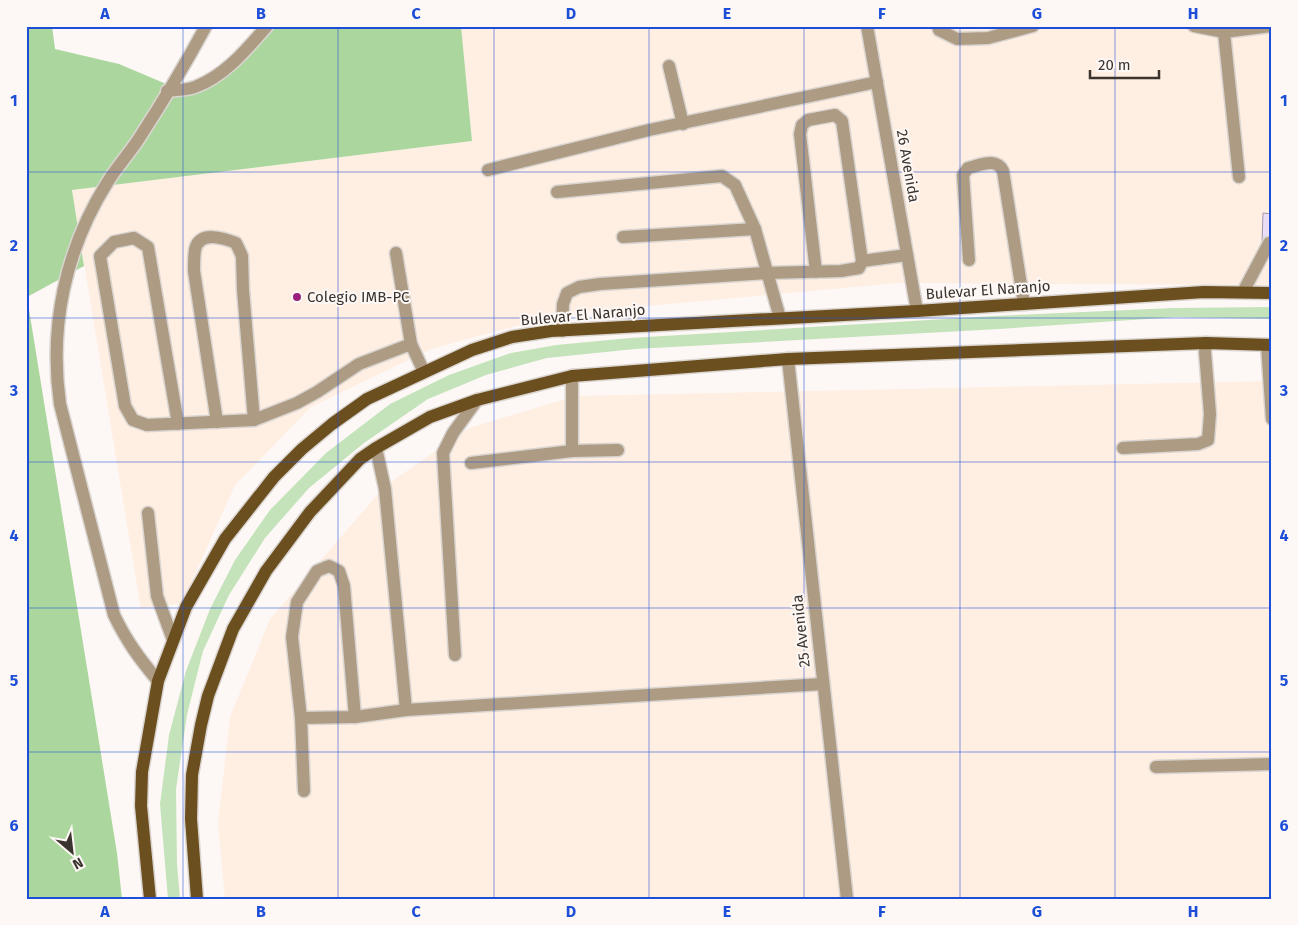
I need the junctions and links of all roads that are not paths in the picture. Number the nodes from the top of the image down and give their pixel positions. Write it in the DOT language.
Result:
graph roads {
  1 [pos="206,26"];
  2 [pos="268,26"];
  3 [pos="867,26"];
  4 [pos="938,26"];
  5 [pos="1034,26"];
  6 [pos="1194,26"];
  7 [pos="1272,26"];
  8 [pos="1224,32"];
  9 [pos="669,66"];
  10 [pos="877,82"];
  11 [pos="168,91"];
  12 [pos="683,124"];
  13 [pos="488,170"];
  14 [pos="1239,177"];
  15 [pos="557,192"];
  16 [pos="755,229"];
  17 [pos="623,237"];
  18 [pos="1269,243"];
  19 [pos="396,253"];
  20 [pos="907,255"];
  21 [pos="862,260"];
  22 [pos="968,260"];
  23 [pos="816,272"];
  24 [pos="766,273"];
  25 [pos="1243,292"];
  26 [pos="1272,293"];
  27 [pos="1024,304"];
  28 [pos="917,311"];
  29 [pos="780,318"];
  30 [pos="562,331"];
  31 [pos="1206,343"];
  32 [pos="411,344"];
  33 [pos="1269,345"];
  34 [pos="788,360"];
  35 [pos="424,372"];
  36 [pos="572,376"];
  37 [pos="477,400"];
  38 [pos="1272,419"];
  39 [pos="254,420"];
  40 [pos="217,422"];
  41 [pos="178,424"];
  42 [pos="376,448"];
  43 [pos="1123,448"];
  44 [pos="618,450"];
  45 [pos="572,451"];
  46 [pos="471,463"];
  47 [pos="148,513"];
  48 [pos="173,640"];
  49 [pos="455,655"];
  50 [pos="158,681"];
  51 [pos="823,684"];
  52 [pos="406,710"];
  53 [pos="355,717"];
  54 [pos="301,718"];
  55 [pos="1272,764"];
  56 [pos="1156,767"];
  57 [pos="304,791"];
  58 [pos="150,899"];
  59 [pos="197,899"];
  60 [pos="847,899"];
  1 -- 11 [label="street"];
  2 -- 11 [label="street"];
  3 -- 10 [label="street, 26 Avenida"];
  4 -- 5 [label="street"];
  6 -- 8 [label="street"];
  7 -- 8 [label="street"];
  8 -- 14 [label="street"];
  9 -- 12 [label="street"];
  10 -- 12 [label="street"];
  10 -- 20 [label="street, 26 Avenida"];
  11 -- 50 [label="street"];
  12 -- 13 [label="street"];
  15 -- 16 [label="street"];
  16 -- 17 [label="street"];
  16 -- 24 [label="street"];
  18 -- 25 [label="street"];
  19 -- 32 [label="street"];
  20 -- 21 [label="street"];
  20 -- 28 [label="street, 26 Avenida"];
  21 -- 23 [label="street"];
  21 -- 23 [label="street"];
  22 -- 27 [label="street"];
  23 -- 24 [label="street"];
  24 -- 29 [label="street"];
  24 -- 30 [label="street"];
  25 -- 26 [label="main road, Bulevar El Naranjo"];
  25 -- 27 [label="main road, Bulevar El Naranjo"];
  27 -- 28 [label="main road, Bulevar El Naranjo"];
  28 -- 29 [label="main road, Bulevar El Naranjo"];
  29 -- 30 [label="main road, Bulevar El Naranjo"];
  30 -- 35 [label="main road, Bulevar El Naranjo"];
  31 -- 33 [label="main road"];
  31 -- 34 [label="main road"];
  31 -- 43 [label="street"];
  32 -- 35 [label="street"];
  32 -- 39 [label="street"];
  33 -- 38 [label="street"];
  34 -- 36 [label="main road"];
  34 -- 51 [label="street, 25 Avenida"];
  35 -- 48 [label="main road, Bulevar El Naranjo"];
  36 -- 37 [label="main road"];
  36 -- 45 [label="street"];
  37 -- 42 [label="main road"];
  37 -- 49 [label="street"];
  39 -- 40 [label="street"];
  39 -- 40 [label="street"];
  40 -- 41 [label="street"];
  41 -- 41 [label="street"];
  42 -- 52 [label="street"];
  42 -- 59 [label="main road"];
  44 -- 45 [label="street"];
  45 -- 46 [label="street"];
  47 -- 48 [label="street"];
  48 -- 50 [label="main road, Bulevar El Naranjo"];
  50 -- 58 [label="main road, Bulevar El Naranjo"];
  51 -- 52 [label="street"];
  51 -- 60 [label="street, 25 Avenida"];
  52 -- 53 [label="street"];
  53 -- 54 [label="street"];
  53 -- 54 [label="street"];
  54 -- 57 [label="street"];
  55 -- 56 [label="street"];
}
